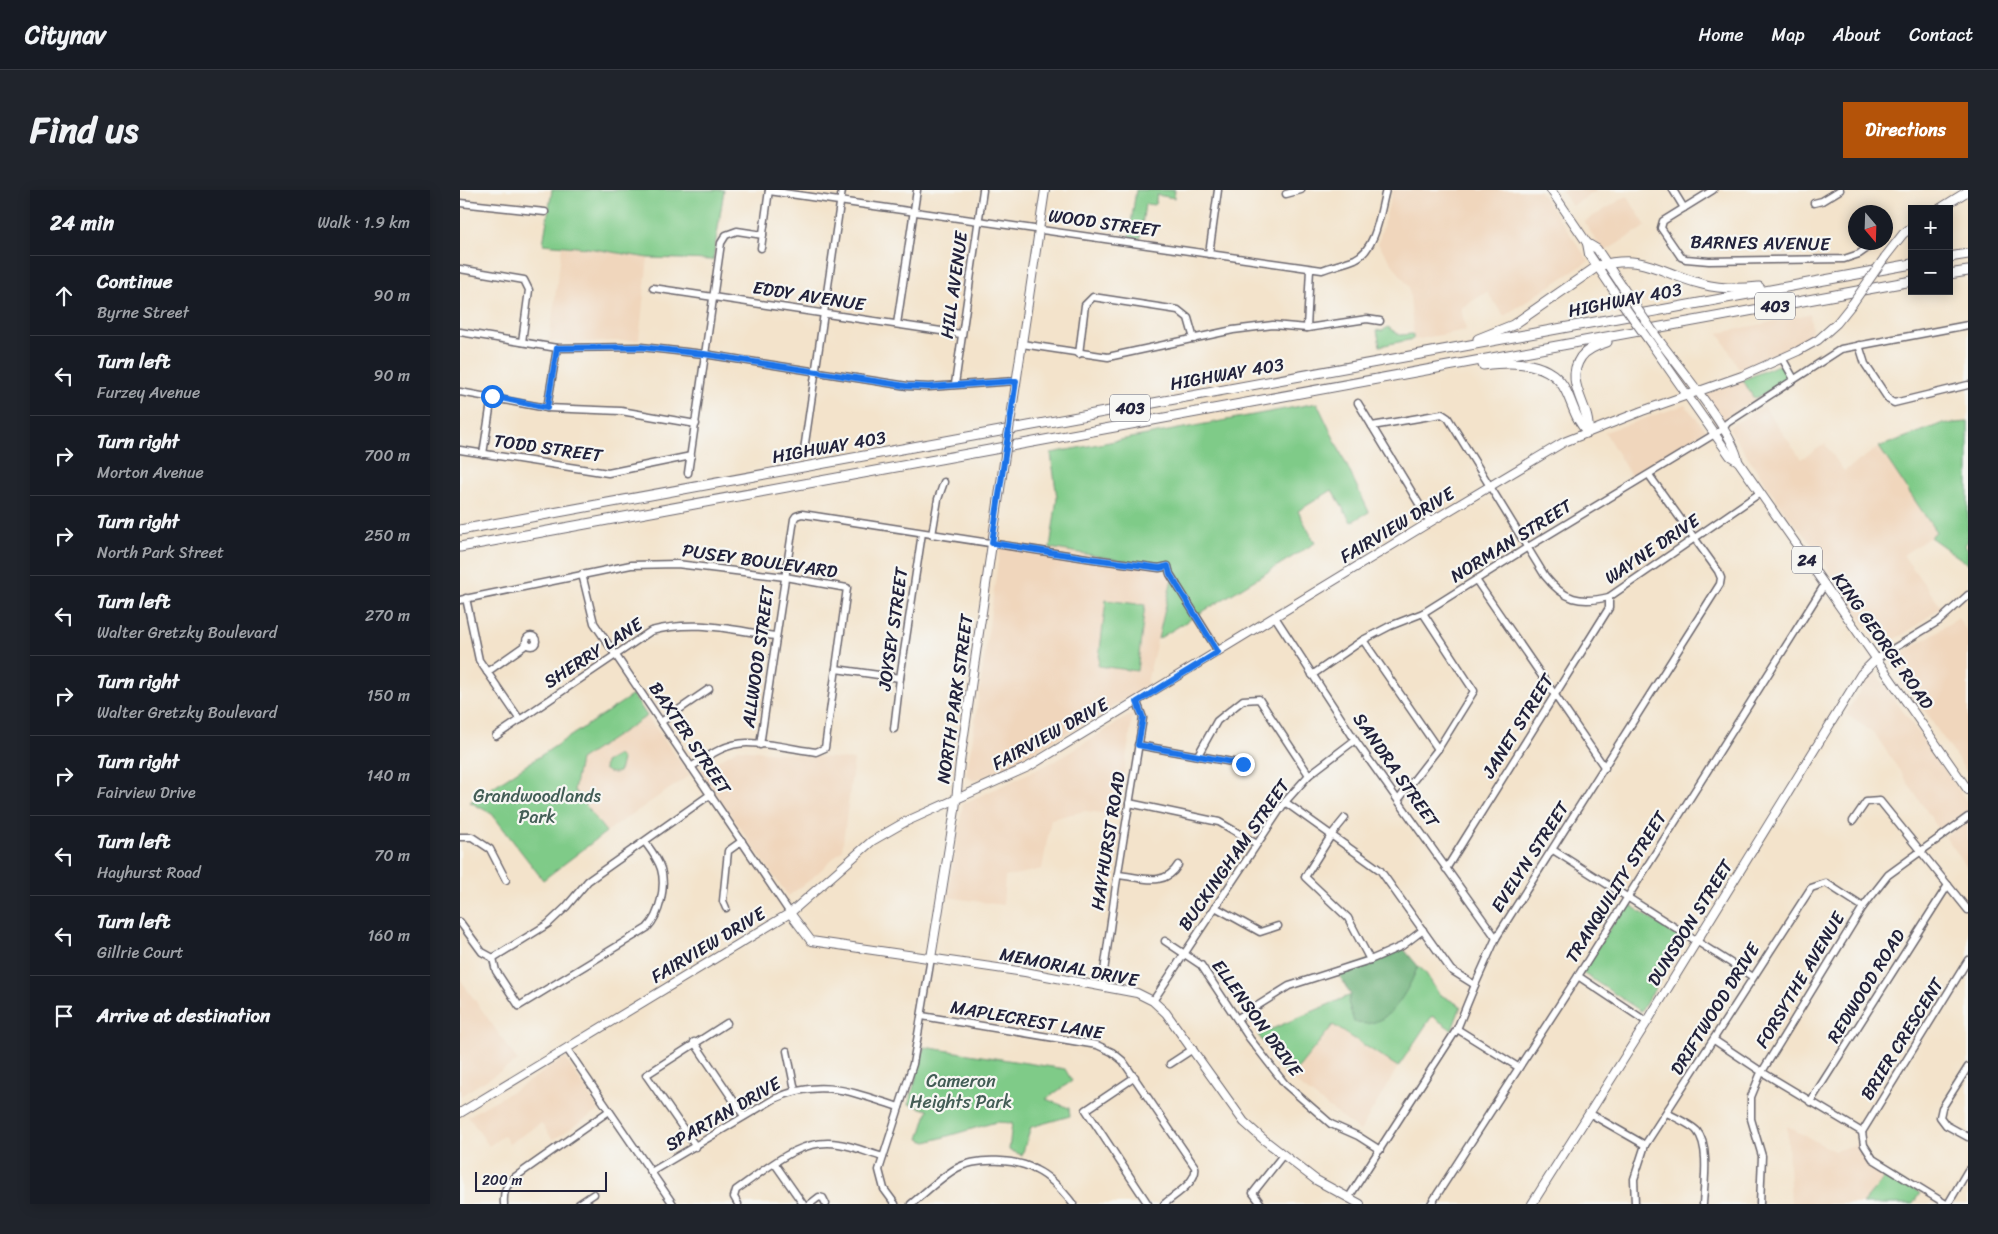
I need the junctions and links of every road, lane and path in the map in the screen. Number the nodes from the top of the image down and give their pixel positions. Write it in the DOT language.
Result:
graph roads {
  1 [pos="842,190"];
  2 [pos="917,190"];
  3 [pos="983,190"];
  4 [pos="1045,190"];
  5 [pos="1218,190"];
  6 [pos="1301,190"];
  7 [pos="1386,190"];
  8 [pos="1551,190"];
  9 [pos="1673,190"];
  10 [pos="1713,190"];
  11 [pos="1840,190"];
  12 [pos="769,191"];
  13 [pos="1968,191"];
  14 [pos="1286,194"];
  15 [pos="840,201"];
  16 [pos="460,203"];
  17 [pos="1814,203"];
  18 [pos="1945,205"];
  19 [pos="1684,208"];
  20 [pos="914,211"];
  21 [pos="545,212"];
  22 [pos="978,220"];
  23 [pos="1039,229"];
  24 [pos="1908,230"];
  25 [pos="763,235"];
  26 [pos="1587,243"];
  27 [pos="761,248"];
  28 [pos="1865,250"];
  29 [pos="1209,254"];
  30 [pos="1968,254"];
  31 [pos="1953,256"];
  32 [pos="1608,264"];
  33 [pos="1908,265"];
  34 [pos="1598,266"];
  35 [pos="460,269"];
  36 [pos="1310,269"];
  37 [pos="1968,271"];
  38 [pos="1953,273"];
  39 [pos="1908,282"];
  40 [pos="1799,285"];
  41 [pos="653,288"];
  42 [pos="714,297"];
  43 [pos="823,314"];
  44 [pos="1380,321"];
  45 [pos="897,324"];
  46 [pos="1968,325"];
  47 [pos="1307,328"];
  48 [pos="1638,331"];
  49 [pos="460,332"];
  50 [pos="961,334"];
  51 [pos="1194,339"];
  52 [pos="522,342"];
  53 [pos="1022,344"];
  54 [pos="1859,345"];
  55 [pos="557,348"];
  56 [pos="704,354"];
  57 [pos="1079,354"];
  58 [pos="1428,354"];
  59 [pos="1782,358"];
  60 [pos="814,370"];
  61 [pos="1411,373"];
  62 [pos="1794,379"];
  63 [pos="1016,381"];
  64 [pos="955,384"];
  65 [pos="1968,385"];
  66 [pos="460,392"];
  67 [pos="1698,392"];
  68 [pos="492,396"];
  69 [pos="1687,396"];
  70 [pos="1358,403"];
  71 [pos="547,408"];
  72 [pos="696,424"];
  73 [pos="1372,426"];
  74 [pos="1725,426"];
  75 [pos="1588,432"];
  76 [pos="1715,434"];
  77 [pos="460,450"];
  78 [pos="804,450"];
  79 [pos="483,454"];
  80 [pos="691,456"];
  81 [pos="1738,461"];
  82 [pos="688,473"];
  83 [pos="1649,475"];
  84 [pos="944,482"];
  85 [pos="1490,486"];
  86 [pos="1760,493"];
  87 [pos="1430,522"];
  88 [pos="460,530"];
  89 [pos="922,533"];
  90 [pos="932,535"];
  91 [pos="1694,540"];
  92 [pos="992,543"];
  93 [pos="460,547"];
  94 [pos="1528,547"];
  95 [pos="582,574"];
  96 [pos="785,577"];
  97 [pos="1476,580"];
  98 [pos="1825,584"];
  99 [pos="1968,595"];
  100 [pos="1609,597"];
  101 [pos="463,599"];
  102 [pos="1423,613"];
  103 [pos="1275,617"];
  104 [pos="776,636"];
  105 [pos="1364,640"];
  106 [pos="527,644"];
  107 [pos="1218,652"];
  108 [pos="615,656"];
  109 [pos="1876,659"];
  110 [pos="836,668"];
  111 [pos="487,672"];
  112 [pos="1312,675"];
  113 [pos="900,678"];
  114 [pos="709,689"];
  115 [pos="1555,696"];
  116 [pos="1137,702"];
  117 [pos="520,720"];
  118 [pos="662,722"];
  119 [pos="894,729"];
  120 [pos="496,736"];
  121 [pos="1355,740"];
  122 [pos="760,745"];
  123 [pos="1138,745"];
  124 [pos="1438,750"];
  125 [pos="1198,755"];
  126 [pos="1243,764"];
  127 [pos="691,767"];
  128 [pos="1605,768"];
  129 [pos="1309,775"];
  130 [pos="1968,790"];
  131 [pos="711,794"];
  132 [pos="957,799"];
  133 [pos="1398,799"];
  134 [pos="1285,802"];
  135 [pos="1129,803"];
  136 [pos="1968,817"];
  137 [pos="1344,818"];
  138 [pos="1853,822"];
  139 [pos="1332,834"];
  140 [pos="460,837"];
  141 [pos="742,841"];
  142 [pos="645,842"];
  143 [pos="1257,844"];
  144 [pos="1553,850"];
  145 [pos="1920,850"];
  146 [pos="1178,865"];
  147 [pos="1446,869"];
  148 [pos="1118,875"];
  149 [pos="506,880"];
  150 [pos="1948,885"];
  151 [pos="1626,898"];
  152 [pos="1863,906"];
  153 [pos="1214,907"];
  154 [pos="726,908"];
  155 [pos="1968,910"];
  156 [pos="790,913"];
  157 [pos="460,922"];
  158 [pos="1278,926"];
  159 [pos="1424,930"];
  160 [pos="1496,938"];
  161 [pos="1165,941"];
  162 [pos="1696,941"];
  163 [pos="1183,954"];
  164 [pos="493,958"];
  165 [pos="931,958"];
  166 [pos="1370,960"];
  167 [pos="1968,960"];
  168 [pos="1578,976"];
  169 [pos="1753,977"];
  170 [pos="1475,985"];
  171 [pos="1102,986"];
  172 [pos="1154,1001"];
  173 [pos="922,1016"];
  174 [pos="1238,1018"];
  175 [pos="1647,1022"];
  176 [pos="727,1023"];
  177 [pos="1457,1029"];
  178 [pos="1714,1040"];
  179 [pos="694,1042"];
  180 [pos="567,1049"];
  181 [pos="1193,1049"];
  182 [pos="787,1051"];
  183 [pos="1170,1064"];
  184 [pos="1518,1067"];
  185 [pos="1968,1067"];
  186 [pos="1762,1072"];
  187 [pos="1135,1077"];
  188 [pos="795,1090"];
  189 [pos="1810,1102"];
  190 [pos="899,1107"];
  191 [pos="609,1111"];
  192 [pos="460,1113"];
  193 [pos="1589,1113"];
  194 [pos="1667,1113"];
  195 [pos="744,1116"];
  196 [pos="1862,1132"];
  197 [pos="1968,1137"];
  198 [pos="1645,1145"];
  199 [pos="696,1147"];
  200 [pos="1380,1150"];
  201 [pos="1283,1154"];
  202 [pos="883,1158"];
  203 [pos="775,1164"];
  204 [pos="1968,1170"];
  205 [pos="651,1172"];
  206 [pos="594,1194"];
  207 [pos="1349,1198"];
  208 [pos="504,1204"];
  209 [pos="579,1204"];
  210 [pos="673,1204"];
  211 [pos="738,1204"];
  212 [pos="803,1204"];
  213 [pos="810,1204"];
  214 [pos="826,1204"];
  215 [pos="894,1204"];
  216 [pos="911,1204"];
  217 [pos="1073,1204"];
  218 [pos="1148,1204"];
  219 [pos="1164,1204"];
  220 [pos="1261,1204"];
  221 [pos="1360,1204"];
  222 [pos="1431,1204"];
  223 [pos="1532,1204"];
  224 [pos="1635,1204"];
  225 [pos="1703,1204"];
  226 [pos="1760,1204"];
  227 [pos="1947,1204"];
  1 -- 15 [label="street"];
  2 -- 20 [label="street"];
  3 -- 22 [label="street, HILL AVENUE"];
  4 -- 23 [label="main road, NORTH PARK STREET"];
  5 -- 29 [label="street"];
  6 -- 14 [label="street"];
  7 -- 36 [label="street, WOOD STREET"];
  8 -- 26 [label="main road, KING GEORGE ROAD"];
  9 -- 19 [label="street"];
  10 -- 19 [label="street, BARNES AVENUE"];
  11 -- 17 [label="street"];
  12 -- 15 [label="street, WOOD STREET"];
  12 -- 25 [label="street"];
  13 -- 18 [label="main road"];
  15 -- 20 [label="street, WOOD STREET"];
  15 -- 43 [label="street"];
  16 -- 21 [label="street"];
  19 -- 28 [label="street, BARNES AVENUE"];
  20 -- 22 [label="street, WOOD STREET"];
  20 -- 45 [label="street"];
  22 -- 23 [label="street, WOOD STREET"];
  22 -- 50 [label="street, HILL AVENUE"];
  23 -- 29 [label="street, WOOD STREET"];
  23 -- 53 [label="main road, NORTH PARK STREET"];
  24 -- 59 [label="main road, FAIRVIEW DRIVE, bridge"];
  25 -- 27 [label="street"];
  25 -- 42 [label="street"];
  26 -- 32 [label="main road, KING GEORGE ROAD"];
  26 -- 34 [label="main road, KING GEORGE ROAD"];
  29 -- 36 [label="street, WOOD STREET"];
  30 -- 31 [label="highway"];
  32 -- 34 [label="highway"];
  32 -- 40 [label="highway"];
  32 -- 67 [label="main road, KING GEORGE ROAD / 24, bridge"];
  33 -- 40 [label="highway, HIGHWAY 403 / 403"];
  34 -- 58 [label="highway"];
  34 -- 69 [label="main road, KING GEORGE ROAD / 24, bridge"];
  35 -- 52 [label="street"];
  36 -- 47 [label="street"];
  37 -- 38 [label="highway"];
  39 -- 48 [label="highway, HIGHWAY 403 / 403"];
  40 -- 58 [label="highway, HIGHWAY 403 / 403"];
  41 -- 42 [label="street, EDDY AVENUE"];
  42 -- 43 [label="street, EDDY AVENUE"];
  42 -- 56 [label="street"];
  43 -- 45 [label="street, EDDY AVENUE"];
  43 -- 60 [label="street"];
  44 -- 47 [label="street"];
  45 -- 50 [label="street, EDDY AVENUE"];
  46 -- 54 [label="street, NORMAN STREET"];
  47 -- 51 [label="street"];
  48 -- 61 [label="highway, HIGHWAY 403 / 403"];
  48 -- 75 [label="highway"];
  49 -- 52 [label="street"];
  50 -- 64 [label="street, HILL AVENUE"];
  51 -- 57 [label="street"];
  51 -- 57 [label="street"];
  52 -- 55 [label="street"];
  53 -- 57 [label="street"];
  53 -- 63 [label="main road, NORTH PARK STREET"];
  54 -- 62 [label="street, NORMAN STREET"];
  54 -- 65 [label="street"];
  55 -- 56 [label="street"];
  55 -- 71 [label="street"];
  56 -- 60 [label="street"];
  56 -- 72 [label="street"];
  58 -- 88 [label="highway, HIGHWAY 403 / 403"];
  59 -- 62 [label="street"];
  59 -- 67 [label="main road, FAIRVIEW DRIVE"];
  60 -- 64 [label="street"];
  60 -- 78 [label="street"];
  61 -- 75 [label="highway"];
  61 -- 93 [label="highway, HIGHWAY 403 / 403"];
  62 -- 74 [label="street, NORMAN STREET"];
  63 -- 64 [label="street"];
  63 -- 92 [label="main road, NORTH PARK STREET, bridge"];
  66 -- 68 [label="street"];
  67 -- 69 [label="main road, FAIRVIEW DRIVE"];
  67 -- 74 [label="main road, KING GEORGE ROAD / 24"];
  68 -- 71 [label="street"];
  68 -- 79 [label="street"];
  69 -- 75 [label="main road, FAIRVIEW DRIVE"];
  69 -- 76 [label="main road, KING GEORGE ROAD / 24"];
  70 -- 73 [label="street"];
  71 -- 72 [label="street"];
  72 -- 80 [label="street"];
  73 -- 85 [label="street, WAYNE DRIVE"];
  73 -- 87 [label="street"];
  74 -- 76 [label="street, NORMAN STREET"];
  74 -- 81 [label="main road, KING GEORGE ROAD / 24"];
  75 -- 85 [label="main road, FAIRVIEW DRIVE"];
  76 -- 81 [label="main road, KING GEORGE ROAD / 24"];
  76 -- 83 [label="street, NORMAN STREET"];
  77 -- 79 [label="street, TODD STREET"];
  79 -- 80 [label="street, TODD STREET"];
  80 -- 82 [label="street"];
  81 -- 86 [label="main road, KING GEORGE ROAD / 24"];
  83 -- 91 [label="street, EVELYN STREET"];
  83 -- 94 [label="street, NORMAN STREET"];
  84 -- 90 [label="street"];
  85 -- 87 [label="main road, FAIRVIEW DRIVE"];
  85 -- 94 [label="street, WAYNE DRIVE"];
  86 -- 91 [label="street, WAYNE DRIVE"];
  86 -- 98 [label="main road, KING GEORGE ROAD / 24"];
  87 -- 103 [label="main road, FAIRVIEW DRIVE"];
  89 -- 90 [label="street"];
  89 -- 96 [label="street, ALLWOOD STREET"];
  89 -- 113 [label="street, JOYSEY STREET"];
  90 -- 92 [label="street"];
  91 -- 100 [label="street, WAYNE DRIVE"];
  91 -- 128 [label="street, EVELYN STREET"];
  92 -- 107 [label="street"];
  92 -- 132 [label="main road, NORTH PARK STREET"];
  94 -- 97 [label="street, NORMAN STREET"];
  94 -- 100 [label="street, WAYNE DRIVE"];
  95 -- 96 [label="street, PUSEY BOULEVARD"];
  95 -- 101 [label="street, PUSEY BOULEVARD"];
  95 -- 108 [label="street, BAXTER STREET"];
  96 -- 104 [label="street, ALLWOOD STREET"];
  96 -- 110 [label="street, PUSEY BOULEVARD"];
  97 -- 102 [label="street, NORMAN STREET"];
  97 -- 115 [label="street"];
  98 -- 109 [label="main road, KING GEORGE ROAD / 24"];
  98 -- 151 [label="street, TRANQUILITY STREET"];
  99 -- 109 [label="street"];
  100 -- 115 [label="street, JANET STREET"];
  101 -- 111 [label="street"];
  102 -- 105 [label="street, NORMAN STREET"];
  102 -- 124 [label="street"];
  103 -- 107 [label="main road, FAIRVIEW DRIVE"];
  103 -- 112 [label="street, SANDRA STREET"];
  104 -- 108 [label="street, SHERRY LANE"];
  104 -- 122 [label="street, ALLWOOD STREET"];
  105 -- 112 [label="street, NORMAN STREET"];
  105 -- 124 [label="street"];
  106 -- 111 [label="street"];
  107 -- 116 [label="main road, FAIRVIEW DRIVE"];
  108 -- 117 [label="street, SHERRY LANE"];
  108 -- 118 [label="street, BAXTER STREET"];
  109 -- 130 [label="main road, KING GEORGE ROAD / 24"];
  109 -- 162 [label="main road, DUNSDON STREET"];
  110 -- 113 [label="street"];
  110 -- 122 [label="street, PUSEY BOULEVARD"];
  111 -- 117 [label="street"];
  112 -- 121 [label="street, SANDRA STREET"];
  113 -- 119 [label="street, JOYSEY STREET"];
  114 -- 118 [label="street"];
  115 -- 128 [label="street"];
  115 -- 147 [label="street, JANET STREET"];
  116 -- 123 [label="street, HAYHURST ROAD"];
  116 -- 132 [label="main road, FAIRVIEW DRIVE"];
  117 -- 120 [label="street, SHERRY LANE"];
  118 -- 127 [label="street, BAXTER STREET"];
  121 -- 129 [label="street, BUCKINGHAM STREET"];
  121 -- 133 [label="street, SANDRA STREET"];
  122 -- 127 [label="street, PUSEY BOULEVARD"];
  123 -- 125 [label="street"];
  123 -- 135 [label="street, HAYHURST ROAD"];
  124 -- 133 [label="street"];
  125 -- 126 [label="street"];
  125 -- 129 [label="street"];
  127 -- 131 [label="street, BAXTER STREET"];
  128 -- 144 [label="street, EVELYN STREET"];
  129 -- 134 [label="street, BUCKINGHAM STREET"];
  131 -- 141 [label="street, BAXTER STREET"];
  131 -- 142 [label="street"];
  132 -- 156 [label="main road, FAIRVIEW DRIVE"];
  132 -- 165 [label="main road, NORTH PARK STREET"];
  133 -- 147 [label="street, SANDRA STREET"];
  134 -- 139 [label="street"];
  134 -- 143 [label="street, BUCKINGHAM STREET"];
  135 -- 143 [label="street"];
  135 -- 148 [label="street, HAYHURST ROAD"];
  136 -- 145 [label="street, FORSYTHE AVENUE"];
  137 -- 139 [label="street"];
  138 -- 145 [label="street"];
  139 -- 159 [label="street"];
  139 -- 166 [label="street"];
  140 -- 149 [label="street"];
  141 -- 154 [label="street"];
  141 -- 156 [label="street, BAXTER STREET"];
  142 -- 164 [label="street"];
  142 -- 164 [label="street"];
  143 -- 153 [label="street, BUCKINGHAM STREET"];
  144 -- 151 [label="street"];
  144 -- 160 [label="street, EVELYN STREET"];
  145 -- 150 [label="street"];
  145 -- 152 [label="street, FORSYTHE AVENUE"];
  146 -- 148 [label="street"];
  147 -- 160 [label="street, SANDRA STREET"];
  148 -- 171 [label="street, HAYHURST ROAD"];
  150 -- 155 [label="street"];
  150 -- 189 [label="street, REDWOOD ROAD"];
  151 -- 162 [label="street"];
  151 -- 168 [label="street, TRANQUILITY STREET"];
  152 -- 169 [label="street, DRIFTWOOD DRIVE"];
  152 -- 186 [label="street, FORSYTHE AVENUE"];
  153 -- 158 [label="street"];
  153 -- 163 [label="street, BUCKINGHAM STREET"];
  156 -- 165 [label="main road, MEMORIAL DRIVE"];
  156 -- 180 [label="main road, FAIRVIEW DRIVE"];
  157 -- 164 [label="street"];
  159 -- 166 [label="street"];
  159 -- 170 [label="street"];
  160 -- 170 [label="street, EVELYN STREET"];
  161 -- 163 [label="street, ELLENSON DRIVE"];
  162 -- 169 [label="street"];
  162 -- 175 [label="main road, DUNSDON STREET"];
  163 -- 172 [label="street, BUCKINGHAM STREET"];
  163 -- 174 [label="street, ELLENSON DRIVE"];
  165 -- 171 [label="main road, MEMORIAL DRIVE"];
  165 -- 173 [label="street, NORTH PARK STREET"];
  166 -- 174 [label="street"];
  167 -- 196 [label="street, BRIER CRESCENT"];
  168 -- 175 [label="street"];
  168 -- 184 [label="street, TRANQUILITY STREET"];
  169 -- 178 [label="street, DRIFTWOOD DRIVE"];
  170 -- 177 [label="street, EVELYN STREET"];
  171 -- 172 [label="main road, MEMORIAL DRIVE"];
  172 -- 181 [label="main road, MEMORIAL DRIVE"];
  173 -- 187 [label="street, MAPLECREST LANE"];
  173 -- 190 [label="street, NORTH PARK STREET"];
  174 -- 200 [label="street, ELLENSON DRIVE"];
  175 -- 193 [label="main road, DUNSDON STREET"];
  176 -- 179 [label="street"];
  177 -- 184 [label="street"];
  177 -- 200 [label="street, EVELYN STREET"];
  178 -- 186 [label="street"];
  178 -- 194 [label="street, DRIFTWOOD DRIVE"];
  179 -- 195 [label="street"];
  179 -- 199 [label="street"];
  180 -- 191 [label="street"];
  180 -- 192 [label="main road, FAIRVIEW DRIVE"];
  181 -- 183 [label="street"];
  181 -- 201 [label="main road, MEMORIAL DRIVE"];
  182 -- 188 [label="street"];
  184 -- 222 [label="street, TRANQUILITY STREET"];
  185 -- 197 [label="street"];
  186 -- 189 [label="street"];
  186 -- 226 [label="street, FORSYTHE AVENUE"];
  187 -- 218 [label="street"];
  187 -- 219 [label="street, MAPLECREST LANE"];
  188 -- 190 [label="street, SPARTAN DRIVE"];
  188 -- 195 [label="street, SPARTAN DRIVE"];
  189 -- 196 [label="street"];
  190 -- 202 [label="street, NORTH PARK STREET"];
  191 -- 205 [label="street"];
  191 -- 208 [label="street"];
  193 -- 198 [label="street"];
  193 -- 223 [label="main road, DUNSDON STREET"];
  194 -- 198 [label="street, DRIFTWOOD DRIVE"];
  194 -- 225 [label="street"];
  195 -- 199 [label="street, SPARTAN DRIVE"];
  196 -- 227 [label="street"];
  198 -- 224 [label="street, DRIFTWOOD DRIVE"];
  199 -- 205 [label="street, SPARTAN DRIVE"];
  200 -- 207 [label="street, EVELYN STREET"];
  201 -- 207 [label="main road, MEMORIAL DRIVE"];
  201 -- 220 [label="street"];
  202 -- 203 [label="street"];
  202 -- 215 [label="street, NORTH PARK STREET"];
  203 -- 211 [label="street"];
  203 -- 212 [label="street"];
  204 -- 227 [label="street"];
  205 -- 210 [label="street"];
  206 -- 209 [label="street"];
  207 -- 221 [label="main road, MEMORIAL DRIVE"];
  213 -- 214 [label="street"];
  216 -- 217 [label="street"];
}
